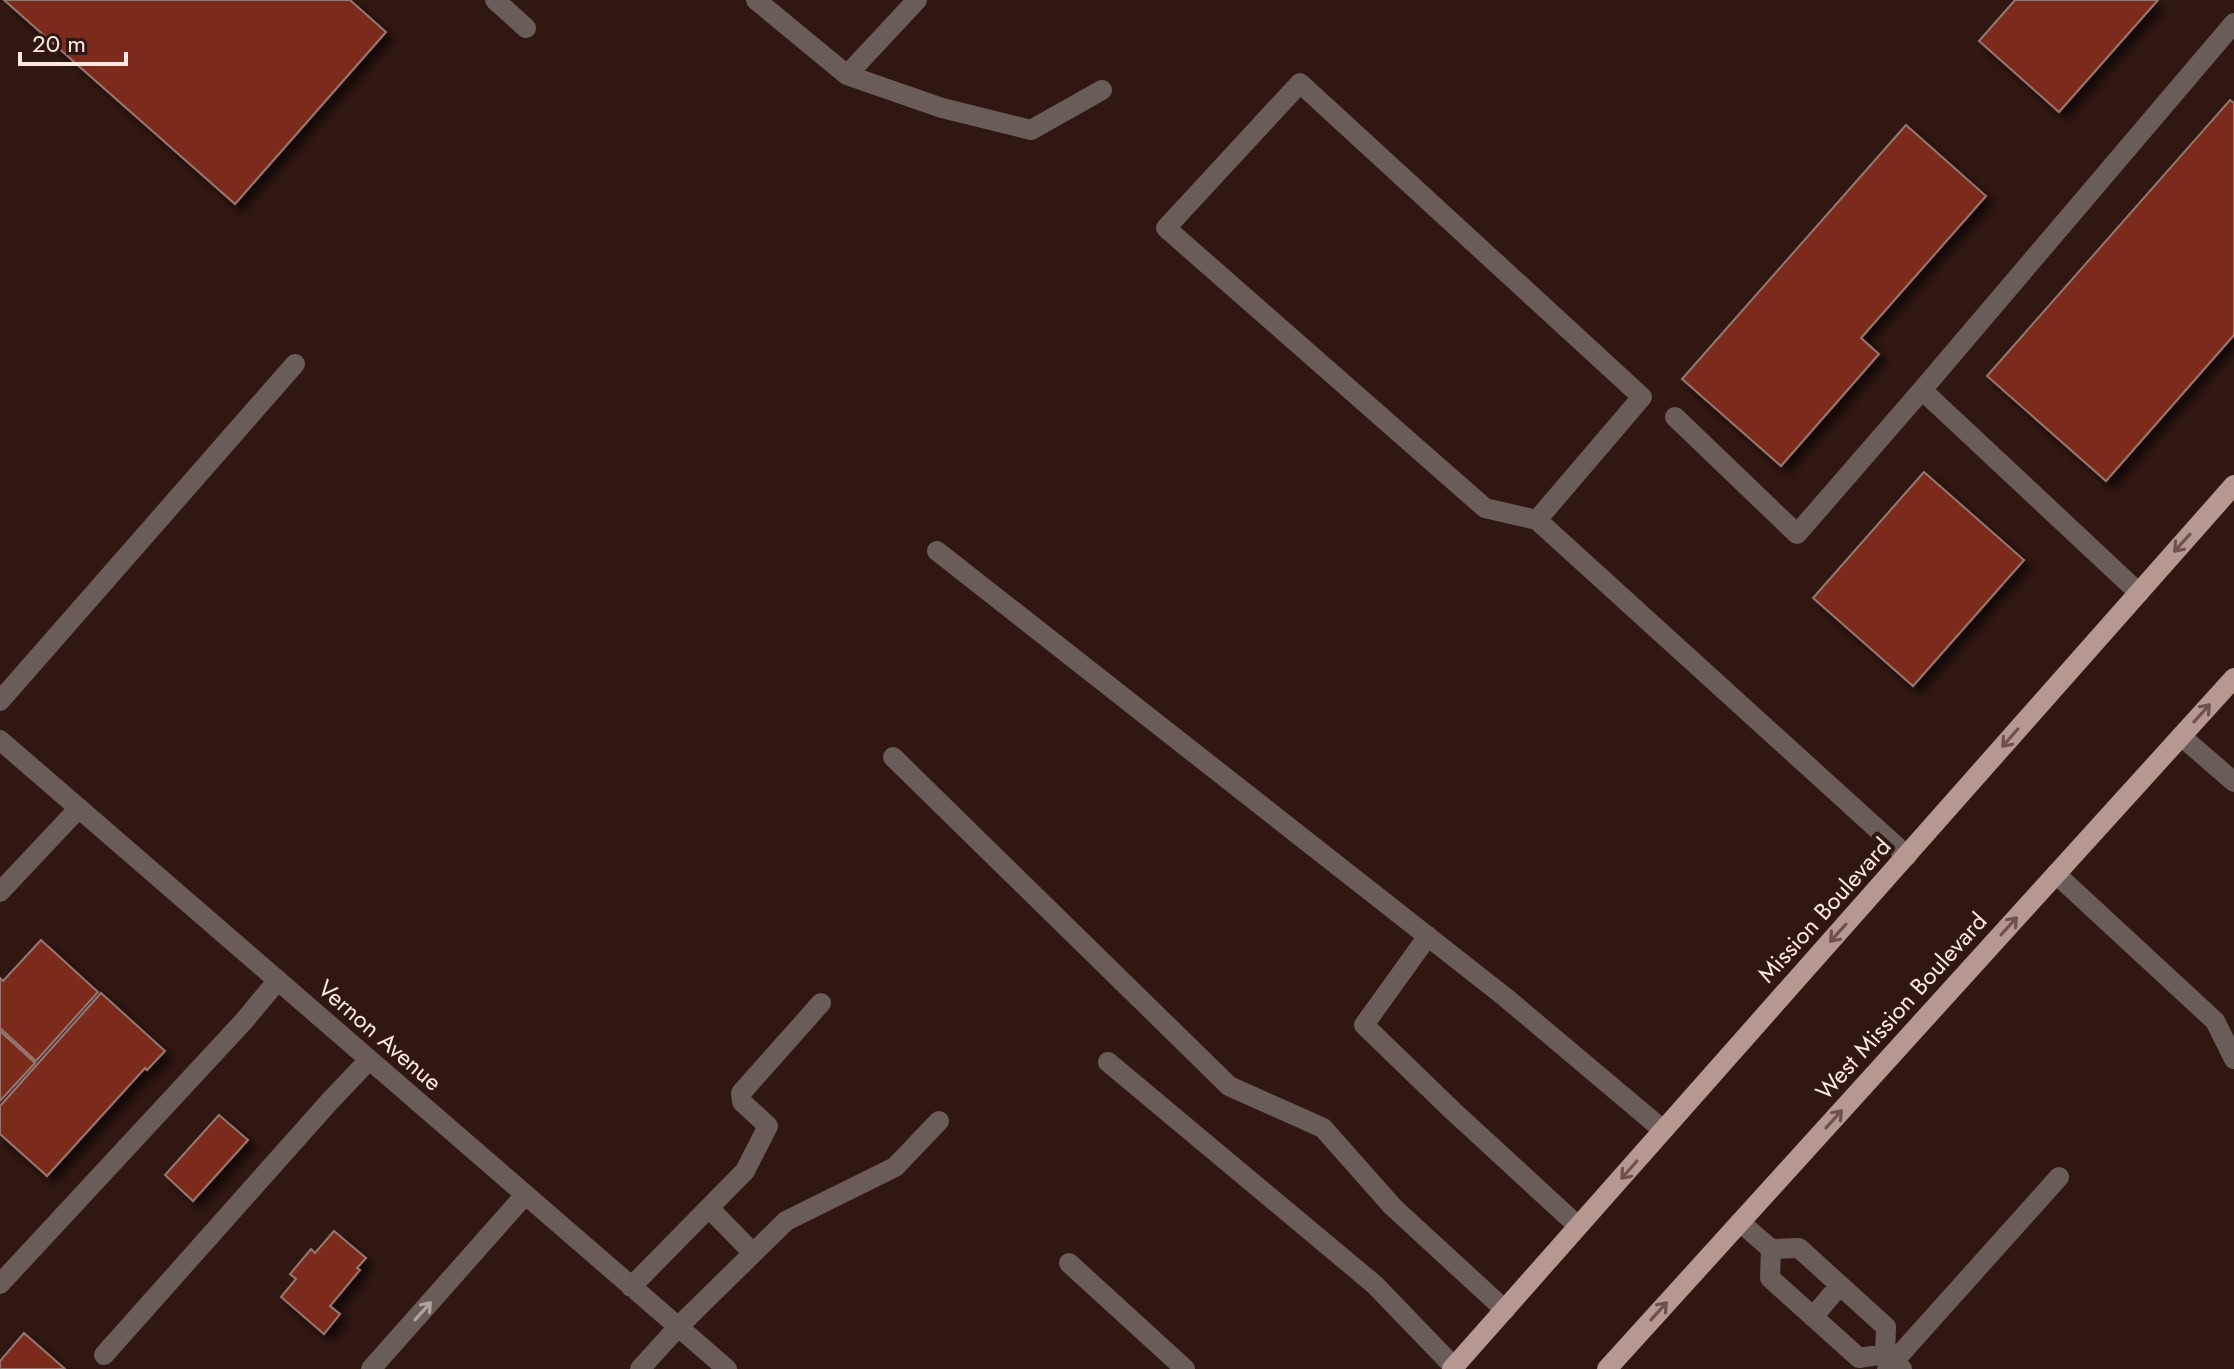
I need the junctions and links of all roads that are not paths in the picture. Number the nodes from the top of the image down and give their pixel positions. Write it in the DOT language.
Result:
graph roads {
  1 [pos="495,0"];
  2 [pos="756,0"];
  3 [pos="917,0"];
  4 [pos="2234,23"];
  5 [pos="526,28"];
  6 [pos="847,75"];
  7 [pos="1102,90"];
  8 [pos="295,364"];
  9 [pos="1922,390"];
  10 [pos="1675,417"];
  11 [pos="2234,485"];
  12 [pos="1537,520"];
  13 [pos="937,551"];
  14 [pos="2139,593"];
  15 [pos="2234,678"];
  16 [pos="0,701"];
  17 [pos="2181,736"];
  18 [pos="0,740"];
  19 [pos="893,757"];
  20 [pos="2234,782"];
  21 [pos="79,808"];
  22 [pos="1907,856"];
  23 [pos="2056,874"];
  24 [pos="0,892"];
  25 [pos="1428,936"];
  26 [pos="278,980"];
  27 [pos="821,1003"];
  28 [pos="2234,1059"];
  29 [pos="369,1060"];
  30 [pos="1108,1062"];
  31 [pos="939,1121"];
  32 [pos="1663,1130"];
  33 [pos="2059,1177"];
  34 [pos="525,1195"];
  35 [pos="709,1208"];
  36 [pos="1740,1222"];
  37 [pos="1578,1226"];
  38 [pos="1771,1249"];
  39 [pos="753,1253"];
  40 [pos="1069,1263"];
  41 [pos="0,1284"];
  42 [pos="1840,1285"];
  43 [pos="631,1287"];
  44 [pos="1505,1310"];
  45 [pos="1813,1317"];
  46 [pos="678,1327"];
  47 [pos="104,1355"];
  48 [pos="1892,1363"];
  49 [pos="1453,1368"];
  50 [pos="371,1369"];
  51 [pos="640,1369"];
  52 [pos="727,1369"];
  53 [pos="1185,1369"];
  54 [pos="1607,1369"];
  1 -- 5 [label="street"];
  2 -- 6 [label="street"];
  3 -- 6 [label="street"];
  4 -- 9 [label="street"];
  6 -- 7 [label="street"];
  8 -- 16 [label="street"];
  9 -- 10 [label="street"];
  9 -- 14 [label="street"];
  11 -- 14 [label="main road, Mission Boulevard, one-way"];
  12 -- 12 [label="street"];
  12 -- 22 [label="street"];
  13 -- 25 [label="street"];
  14 -- 22 [label="main road, Mission Boulevard, one-way"];
  17 -- 15 [label="main road, West Mission Boulevard, one-way"];
  17 -- 20 [label="street"];
  17 -- 23 [label="main road, West Mission Boulevard"];
  18 -- 21 [label="street, Vernon Avenue"];
  19 -- 44 [label="street"];
  21 -- 24 [label="street"];
  21 -- 26 [label="street, Vernon Avenue"];
  22 -- 32 [label="main road, Mission Boulevard, one-way"];
  23 -- 28 [label="street"];
  36 -- 23 [label="main road, West Mission Boulevard, one-way"];
  25 -- 32 [label="street"];
  25 -- 37 [label="street"];
  26 -- 29 [label="street, Vernon Avenue"];
  26 -- 41 [label="street"];
  27 -- 35 [label="street"];
  29 -- 34 [label="street, Vernon Avenue"];
  29 -- 47 [label="street"];
  30 -- 49 [label="street"];
  31 -- 39 [label="street"];
  32 -- 37 [label="main road, Mission Boulevard, one-way"];
  33 -- 48 [label="street"];
  34 -- 43 [label="street, Vernon Avenue"];
  50 -- 34 [label="street, one-way"];
  35 -- 39 [label="street"];
  35 -- 43 [label="street"];
  36 -- 38 [label="street"];
  54 -- 36 [label="main road, West Mission Boulevard, one-way"];
  37 -- 44 [label="main road, Mission Boulevard"];
  38 -- 42 [label="street"];
  38 -- 45 [label="street"];
  39 -- 46 [label="street"];
  40 -- 53 [label="street"];
  42 -- 45 [label="street"];
  42 -- 48 [label="street"];
  43 -- 46 [label="street, Vernon Avenue"];
  44 -- 49 [label="main road, Mission Boulevard"];
  45 -- 48 [label="street"];
  46 -- 51 [label="street"];
  46 -- 52 [label="street, Vernon Avenue"];
}
